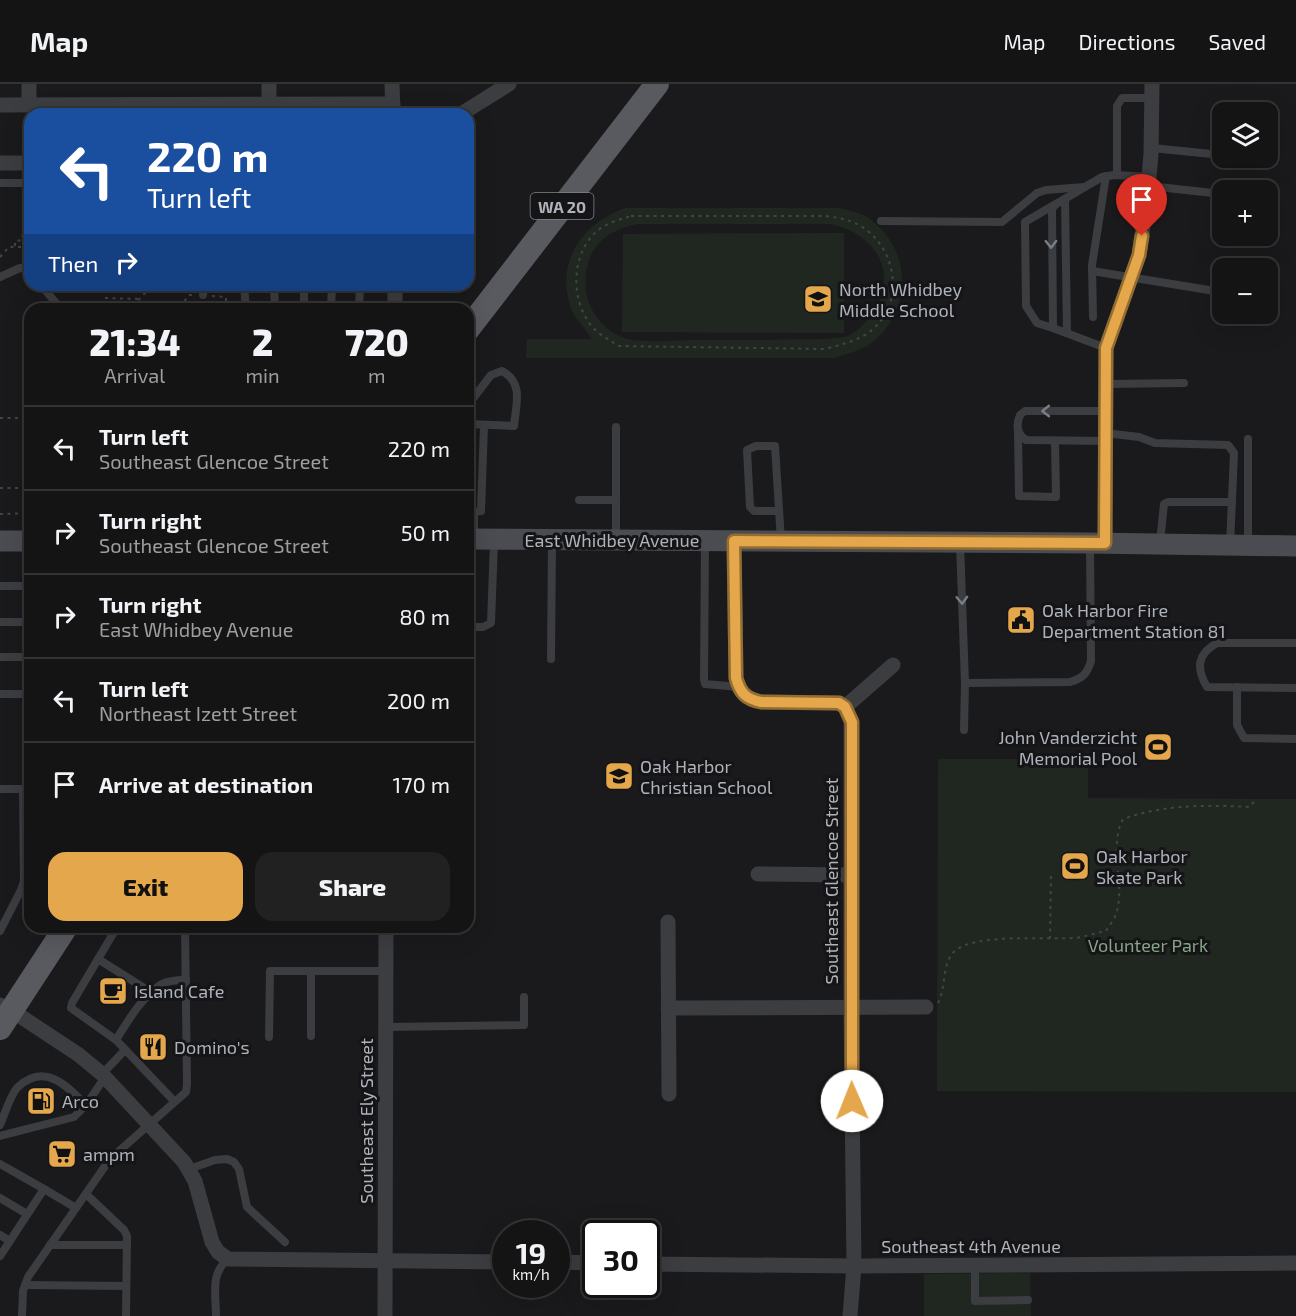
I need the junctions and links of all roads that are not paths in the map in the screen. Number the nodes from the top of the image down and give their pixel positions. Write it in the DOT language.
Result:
graph roads {
  1 [pos="29,84"];
  2 [pos="269,84"];
  3 [pos="392,84"];
  4 [pos="509,84"];
  5 [pos="646,89"];
  6 [pos="1152,91"];
  7 [pos="270,104"];
  8 [pos="0,105"];
  9 [pos="29,105"];
  10 [pos="368,108"];
  11 [pos="393,108"];
  12 [pos="471,108"];
  13 [pos="1152,148"];
  14 [pos="1212,154"];
  15 [pos="0,164"];
  16 [pos="24,164"];
  17 [pos="1117,175"];
  18 [pos="1106,176"];
  19 [pos="1149,182"];
  20 [pos="0,183"];
  21 [pos="24,183"];
  22 [pos="1086,186"];
  23 [pos="1212,192"];
  24 [pos="1065,199"];
  25 [pos="1056,204"];
  26 [pos="881,221"];
  27 [pos="24,268"];
  28 [pos="1092,271"];
  29 [pos="0,278"];
  30 [pos="1131,278"];
  31 [pos="45,291"];
  32 [pos="203,291"];
  33 [pos="1212,291"];
  34 [pos="203,295"];
  35 [pos="56,303"];
  36 [pos="1093,317"];
  37 [pos="474,321"];
  38 [pos="1053,328"];
  39 [pos="1067,333"];
  40 [pos="1106,348"];
  41 [pos="1184,383"];
  42 [pos="1105,384"];
  43 [pos="474,397"];
  44 [pos="1105,411"];
  45 [pos="474,425"];
  46 [pos="484,426"];
  47 [pos="616,427"];
  48 [pos="1018,433"];
  49 [pos="1105,437"];
  50 [pos="1248,439"];
  51 [pos="1055,441"];
  52 [pos="579,500"];
  53 [pos="616,500"];
  54 [pos="1232,502"];
  55 [pos="474,511"];
  56 [pos="779,511"];
  57 [pos="474,523"];
  58 [pos="478,539"];
  59 [pos="552,539"];
  60 [pos="616,540"];
  61 [pos="705,540"];
  62 [pos="0,541"];
  63 [pos="24,541"];
  64 [pos="734,541"];
  65 [pos="781,541"];
  66 [pos="960,542"];
  67 [pos="1097,543"];
  68 [pos="1160,544"];
  69 [pos="1239,546"];
  70 [pos="1296,546"];
  71 [pos="0,586"];
  72 [pos="24,586"];
  73 [pos="0,622"];
  74 [pos="24,622"];
  75 [pos="474,627"];
  76 [pos="1296,643"];
  77 [pos="0,657"];
  78 [pos="24,657"];
  79 [pos="551,658"];
  80 [pos="893,666"];
  81 [pos="965,683"];
  82 [pos="739,687"];
  83 [pos="1237,687"];
  84 [pos="1296,688"];
  85 [pos="0,694"];
  86 [pos="24,694"];
  87 [pos="845,707"];
  88 [pos="964,730"];
  89 [pos="1296,739"];
  90 [pos="0,789"];
  91 [pos="24,789"];
  92 [pos="758,874"];
  93 [pos="850,875"];
  94 [pos="24,884"];
  95 [pos="668,922"];
  96 [pos="0,931"];
  97 [pos="62,933"];
  98 [pos="113,933"];
  99 [pos="185,933"];
  100 [pos="386,933"];
  101 [pos="98,959"];
  102 [pos="311,971"];
  103 [pos="386,971"];
  104 [pos="186,980"];
  105 [pos="152,993"];
  106 [pos="524,997"];
  107 [pos="850,1007"];
  108 [pos="926,1007"];
  109 [pos="668,1008"];
  110 [pos="4,1014"];
  111 [pos="386,1026"];
  112 [pos="270,1036"];
  113 [pos="311,1036"];
  114 [pos="116,1040"];
  115 [pos="125,1050"];
  116 [pos="103,1075"];
  117 [pos="669,1094"];
  118 [pos="174,1101"];
  119 [pos="86,1105"];
  120 [pos="148,1123"];
  121 [pos="0,1125"];
  122 [pos="0,1136"];
  123 [pos="0,1164"];
  124 [pos="189,1169"];
  125 [pos="44,1189"];
  126 [pos="86,1194"];
  127 [pos="0,1198"];
  128 [pos="76,1208"];
  129 [pos="27,1214"];
  130 [pos="0,1235"];
  131 [pos="10,1241"];
  132 [pos="285,1242"];
  133 [pos="50,1245"];
  134 [pos="127,1245"];
  135 [pos="0,1256"];
  136 [pos="228,1259"];
  137 [pos="385,1260"];
  138 [pos="492,1262"];
  139 [pos="1296,1263"];
  140 [pos="660,1264"];
  141 [pos="854,1266"];
  142 [pos="975,1266"];
  143 [pos="25,1285"];
  144 [pos="126,1286"];
  145 [pos="1028,1300"];
  146 [pos="22,1316"];
  147 [pos="126,1316"];
  148 [pos="216,1316"];
  149 [pos="385,1316"];
  150 [pos="850,1316"];
  1 -- 9 [label="street"];
  2 -- 7 [label="street"];
  3 -- 11 [label="street"];
  4 -- 12 [label="street"];
  5 -- 37 [label="main road, WA 20"];
  6 -- 13 [label="street"];
  6 -- 17 [label="lane"];
  7 -- 9 [label="street"];
  7 -- 10 [label="street"];
  8 -- 9 [label="street"];
  13 -- 14 [label="lane"];
  13 -- 19 [label="street"];
  15 -- 16 [label="street"];
  17 -- 18 [label="lane"];
  17 -- 19 [label="lane"];
  18 -- 22 [label="lane"];
  18 -- 28 [label="lane"];
  19 -- 23 [label="lane"];
  19 -- 30 [label="street"];
  20 -- 21 [label="lane"];
  22 -- 24 [label="lane"];
  22 -- 26 [label="lane"];
  24 -- 25 [label="lane"];
  24 -- 39 [label="lane"];
  25 -- 38 [label="lane, one-way"];
  25 -- 38 [label="lane"];
  27 -- 29 [label="lane"];
  28 -- 30 [label="lane"];
  28 -- 36 [label="lane"];
  30 -- 33 [label="lane"];
  30 -- 40 [label="street"];
  31 -- 35 [label="lane"];
  32 -- 34 [label="lane"];
  38 -- 39 [label="lane"];
  39 -- 40 [label="lane"];
  40 -- 42 [label="street"];
  41 -- 42 [label="lane"];
  42 -- 44 [label="street"];
  43 -- 46 [label="lane"];
  44 -- 48 [label="lane, one-way"];
  44 -- 49 [label="street"];
  45 -- 46 [label="lane"];
  46 -- 55 [label="lane"];
  47 -- 53 [label="lane"];
  48 -- 51 [label="lane"];
  48 -- 51 [label="lane"];
  49 -- 51 [label="lane"];
  49 -- 54 [label="lane"];
  49 -- 67 [label="street"];
  50 -- 69 [label="lane"];
  52 -- 53 [label="lane"];
  53 -- 60 [label="lane"];
  54 -- 68 [label="lane"];
  54 -- 69 [label="lane"];
  56 -- 56 [label="lane"];
  56 -- 65 [label="lane"];
  57 -- 58 [label="lane"];
  58 -- 59 [label="street, East Whidbey Avenue"];
  58 -- 75 [label="lane"];
  59 -- 60 [label="street, East Whidbey Avenue"];
  59 -- 79 [label="lane"];
  60 -- 61 [label="street, East Whidbey Avenue"];
  61 -- 64 [label="street, East Whidbey Avenue"];
  61 -- 82 [label="lane"];
  62 -- 63 [label="street"];
  64 -- 65 [label="street, East Whidbey Avenue"];
  64 -- 82 [label="street"];
  65 -- 66 [label="street, East Whidbey Avenue"];
  66 -- 67 [label="street, East Whidbey Avenue"];
  66 -- 81 [label="lane, one-way"];
  67 -- 68 [label="street, East Whidbey Avenue"];
  67 -- 81 [label="lane"];
  68 -- 69 [label="street, East Whidbey Avenue"];
  69 -- 70 [label="street, East Whidbey Avenue"];
  71 -- 72 [label="lane"];
  73 -- 74 [label="lane"];
  76 -- 83 [label="lane"];
  77 -- 78 [label="lane"];
  80 -- 87 [label="street"];
  81 -- 88 [label="lane"];
  82 -- 87 [label="street"];
  83 -- 84 [label="lane"];
  83 -- 89 [label="lane"];
  85 -- 86 [label="lane"];
  87 -- 93 [label="street, Southeast Glencoe Street"];
  90 -- 91 [label="lane"];
  92 -- 93 [label="street"];
  93 -- 107 [label="street, Southeast Glencoe Street"];
  94 -- 96 [label="lane"];
  95 -- 109 [label="street"];
  97 -- 110 [label="main road"];
  98 -- 101 [label="lane"];
  99 -- 104 [label="lane"];
  100 -- 103 [label="street, Southeast Ely Street"];
  101 -- 105 [label="lane"];
  101 -- 114 [label="lane"];
  102 -- 103 [label="lane"];
  102 -- 112 [label="lane"];
  102 -- 113 [label="lane"];
  103 -- 111 [label="street, Southeast Ely Street"];
  104 -- 105 [label="lane"];
  104 -- 118 [label="lane"];
  105 -- 114 [label="lane"];
  106 -- 111 [label="lane"];
  107 -- 108 [label="street"];
  107 -- 109 [label="street"];
  107 -- 141 [label="street, Southeast Glencoe Street"];
  109 -- 117 [label="street"];
  110 -- 116 [label="street"];
  111 -- 137 [label="street, Southeast Ely Street"];
  114 -- 115 [label="lane"];
  115 -- 116 [label="lane"];
  115 -- 118 [label="lane"];
  116 -- 119 [label="lane"];
  116 -- 120 [label="street"];
  118 -- 120 [label="lane"];
  119 -- 121 [label="lane"];
  119 -- 122 [label="lane"];
  120 -- 124 [label="street"];
  120 -- 126 [label="lane"];
  123 -- 125 [label="lane"];
  124 -- 132 [label="lane"];
  124 -- 136 [label="street"];
  125 -- 128 [label="lane"];
  125 -- 129 [label="lane"];
  126 -- 128 [label="lane"];
  126 -- 134 [label="lane"];
  127 -- 129 [label="lane"];
  128 -- 133 [label="lane"];
  129 -- 131 [label="lane"];
  130 -- 131 [label="lane"];
  131 -- 135 [label="lane"];
  133 -- 134 [label="lane"];
  133 -- 143 [label="lane"];
  134 -- 144 [label="lane"];
  136 -- 137 [label="street"];
  136 -- 148 [label="lane"];
  137 -- 138 [label="street"];
  137 -- 149 [label="street, Southeast Ely Street"];
  139 -- 142 [label="street, Southeast 4th Avenue"];
  140 -- 141 [label="street, Southeast 4th Avenue"];
  141 -- 142 [label="street, Southeast 4th Avenue"];
  141 -- 150 [label="street, Southeast Glencoe Street"];
  142 -- 145 [label="lane"];
  143 -- 144 [label="lane"];
  143 -- 146 [label="lane"];
  144 -- 147 [label="lane"];
}
